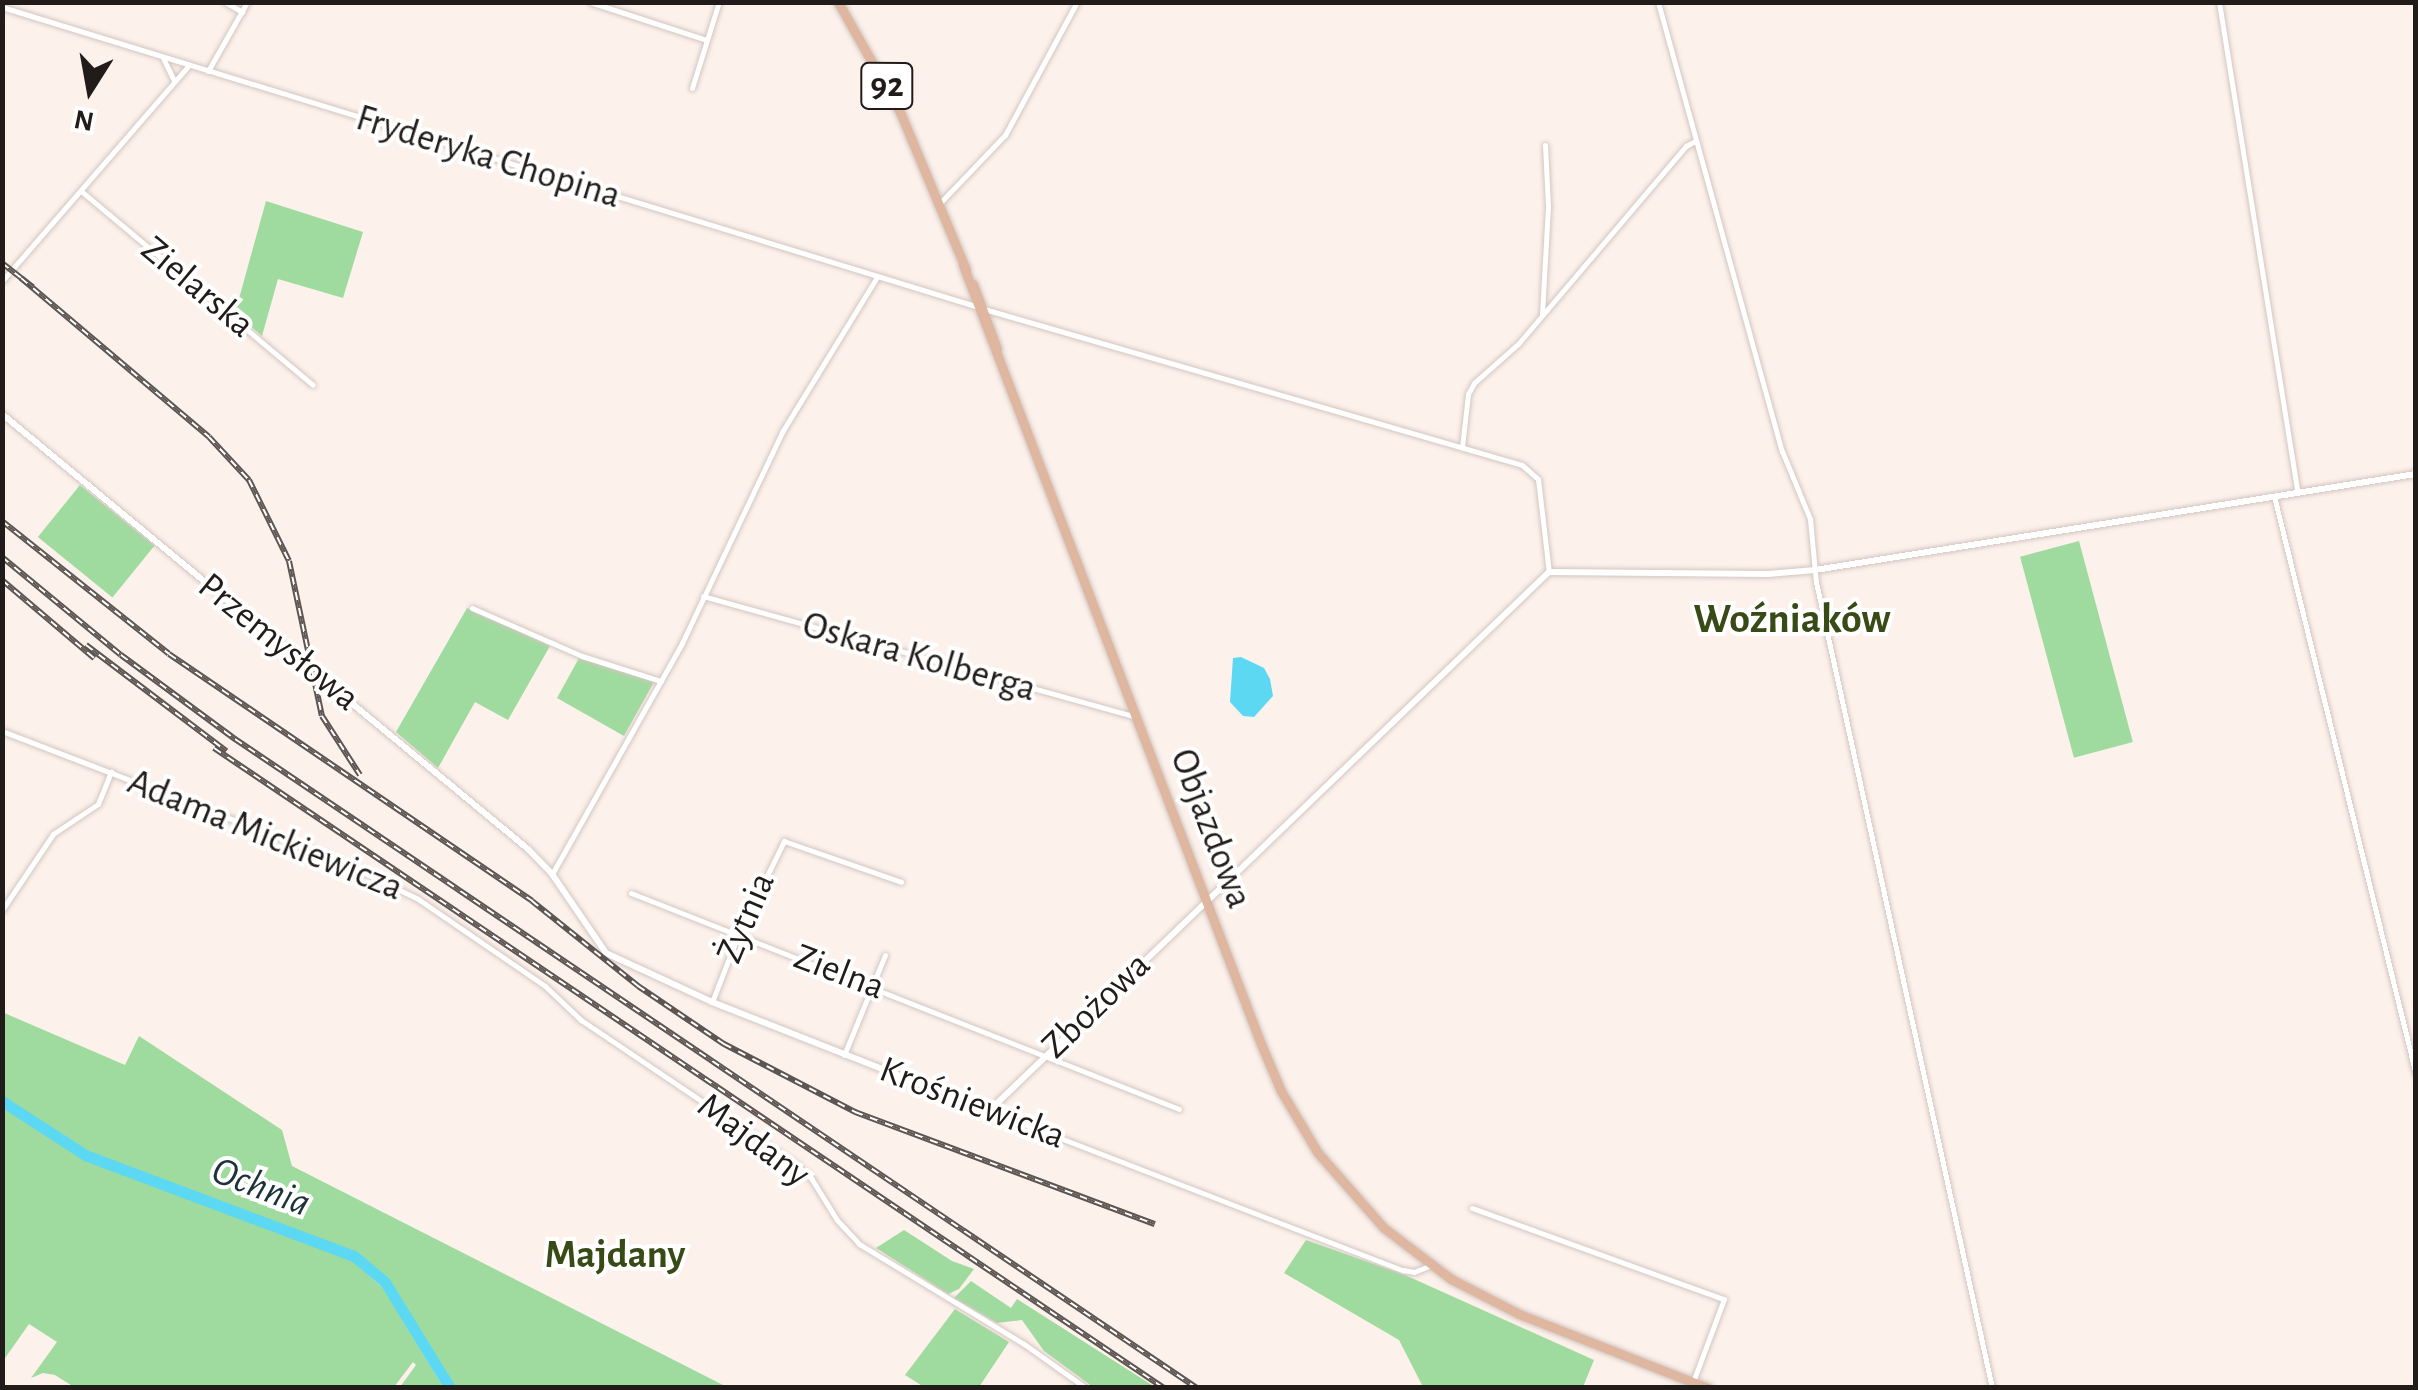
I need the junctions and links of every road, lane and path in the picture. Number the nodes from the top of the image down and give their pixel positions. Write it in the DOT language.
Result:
graph roads {
  1 [pos="224,2"];
  2 [pos="247,2"];
  3 [pos="590,2"];
  4 [pos="718,2"];
  5 [pos="838,2"];
  6 [pos="1077,2"];
  7 [pos="1658,2"];
  8 [pos="2219,2"];
  9 [pos="2,6"];
  10 [pos="242,12"];
  11 [pos="707,40"];
  12 [pos="162,56"];
  13 [pos="189,65"];
  14 [pos="208,71"];
  15 [pos="174,81"];
  16 [pos="692,88"];
  17 [pos="1696,142"];
  18 [pos="1544,145"];
  19 [pos="81,190"];
  20 [pos="939,204"];
  21 [pos="876,277"];
  22 [pos="2,280"];
  23 [pos="979,307"];
  24 [pos="1541,317"];
  25 [pos="312,385"];
  26 [pos="2,414"];
  27 [pos="1462,447"];
  28 [pos="2416,474"];
  29 [pos="2298,492"];
  30 [pos="2274,496"];
  31 [pos="1815,570"];
  32 [pos="1549,572"];
  33 [pos="704,596"];
  34 [pos="472,608"];
  35 [pos="661,682"];
  36 [pos="1135,717"];
  37 [pos="2,730"];
  38 [pos="110,772"];
  39 [pos="552,874"];
  40 [pos="901,882"];
  41 [pos="631,894"];
  42 [pos="1205,902"];
  43 [pos="2,910"];
  44 [pos="738,934"];
  45 [pos="885,955"];
  46 [pos="872,985"];
  47 [pos="562,1001"];
  48 [pos="712,1002"];
  49 [pos="844,1054"];
  50 [pos="1045,1057"];
  51 [pos="2416,1075"];
  52 [pos="1179,1109"];
  53 [pos="989,1110"];
  54 [pos="1472,1208"];
  55 [pos="1431,1266"];
  56 [pos="1693,1382"];
  57 [pos="1086,1388"];
  58 [pos="1708,1388"];
  59 [pos="1992,1388"];
  1 -- 10 [label="street"];
  2 -- 10 [label="street"];
  3 -- 11 [label="street"];
  4 -- 11 [label="street"];
  5 -- 20 [label="main road, Objazdowa / 92"];
  6 -- 20 [label="street"];
  7 -- 17 [label="street"];
  8 -- 29 [label="street"];
  9 -- 12 [label="street, Fryderyka Chopina"];
  10 -- 14 [label="street"];
  11 -- 16 [label="street"];
  12 -- 13 [label="street, Fryderyka Chopina"];
  12 -- 15 [label="street"];
  13 -- 14 [label="street, Fryderyka Chopina"];
  13 -- 15 [label="street"];
  14 -- 21 [label="street, Fryderyka Chopina"];
  15 -- 19 [label="street"];
  17 -- 24 [label="street"];
  17 -- 31 [label="street"];
  18 -- 24 [label="street"];
  19 -- 22 [label="street"];
  19 -- 25 [label="street, Zielarska"];
  20 -- 23 [label="main road, Objazdowa / 92"];
  21 -- 23 [label="street, Fryderyka Chopina"];
  21 -- 33 [label="street"];
  23 -- 27 [label="street, Fryderyka Chopina"];
  23 -- 36 [label="main road, Objazdowa / 92"];
  24 -- 27 [label="street"];
  26 -- 39 [label="street, Przemysłowa"];
  27 -- 32 [label="street, Fryderyka Chopina"];
  28 -- 29 [label="street"];
  29 -- 30 [label="street"];
  30 -- 31 [label="street"];
  30 -- 51 [label="street"];
  31 -- 32 [label="street"];
  31 -- 59 [label="street"];
  32 -- 42 [label="street, Zbożowa"];
  33 -- 35 [label="street"];
  33 -- 36 [label="street, Oskara Kolberga"];
  34 -- 35 [label="street"];
  35 -- 39 [label="street"];
  36 -- 42 [label="main road, Objazdowa / 92"];
  37 -- 38 [label="street, Adama Mickiewicza"];
  38 -- 43 [label="street"];
  38 -- 47 [label="street, Adama Mickiewicza"];
  39 -- 48 [label="street, Krośniewicka"];
  40 -- 44 [label="street, Żytnia"];
  41 -- 44 [label="street, Zielna"];
  42 -- 50 [label="street, Zbożowa"];
  42 -- 55 [label="main road, Objazdowa / 92"];
  44 -- 46 [label="street, Zielna"];
  44 -- 48 [label="street, Żytnia"];
  45 -- 46 [label="street"];
  46 -- 49 [label="street"];
  46 -- 50 [label="street, Zielna"];
  47 -- 57 [label="street, Majdany"];
  48 -- 49 [label="street, Krośniewicka"];
  49 -- 53 [label="street, Krośniewicka"];
  50 -- 52 [label="street, Zielna"];
  50 -- 53 [label="street, Zbożowa"];
  53 -- 55 [label="street, Krośniewicka"];
  54 -- 56 [label="street"];
  55 -- 56 [label="main road, 92"];
  56 -- 58 [label="main road, 92"];
}
